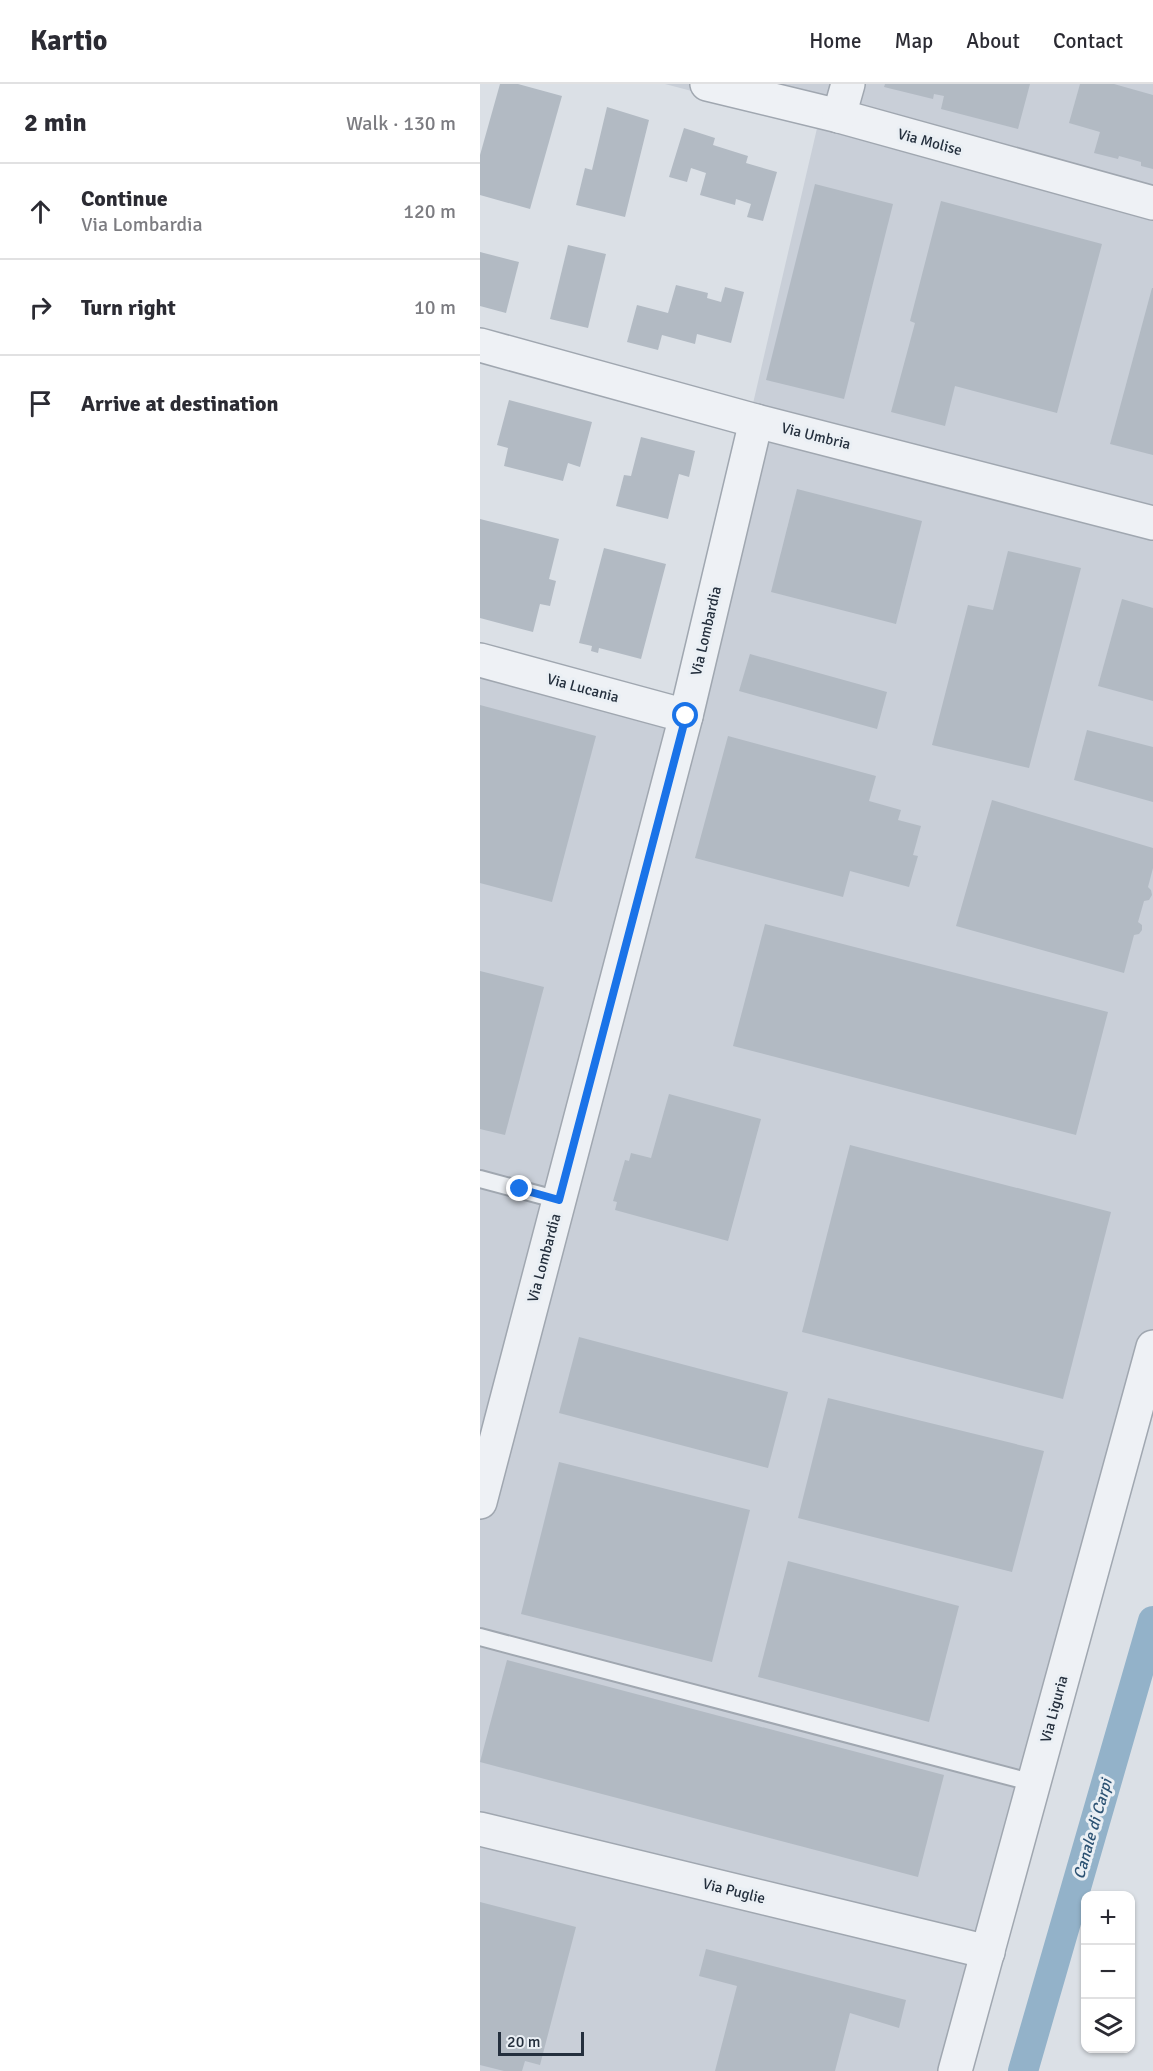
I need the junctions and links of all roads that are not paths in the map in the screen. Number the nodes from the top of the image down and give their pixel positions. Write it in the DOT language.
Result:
graph roads {
  1 [pos="707,84"];
  2 [pos="848,84"];
  3 [pos="839,117"];
  4 [pos="1153,203"];
  5 [pos="480,345"];
  6 [pos="756,421"];
  7 [pos="1153,523"];
  8 [pos="480,660"];
  9 [pos="686,716"];
  10 [pos="480,1179"];
  11 [pos="559,1200"];
  12 [pos="1153,1347"];
  13 [pos="480,1502"];
  14 [pos="480,1637"];
  15 [pos="1034,1783"];
  16 [pos="480,1829"];
  17 [pos="988,1952"];
  18 [pos="955,2071"];
  1 -- 3 [label="street, Via Molise"];
  2 -- 3 [label="street"];
  3 -- 4 [label="street, Via Molise"];
  5 -- 6 [label="street, Via Umbria"];
  6 -- 7 [label="street, Via Umbria"];
  6 -- 9 [label="street, Via Lombardia"];
  8 -- 9 [label="street, Via Lucania"];
  9 -- 11 [label="street, Via Lombardia"];
  10 -- 11 [label="lane"];
  11 -- 13 [label="street, Via Lombardia"];
  12 -- 15 [label="street, Via Liguria"];
  14 -- 15 [label="lane"];
  15 -- 17 [label="street, Via Liguria"];
  16 -- 17 [label="street, Via Puglie"];
  17 -- 18 [label="street, Via Liguria"];
}
